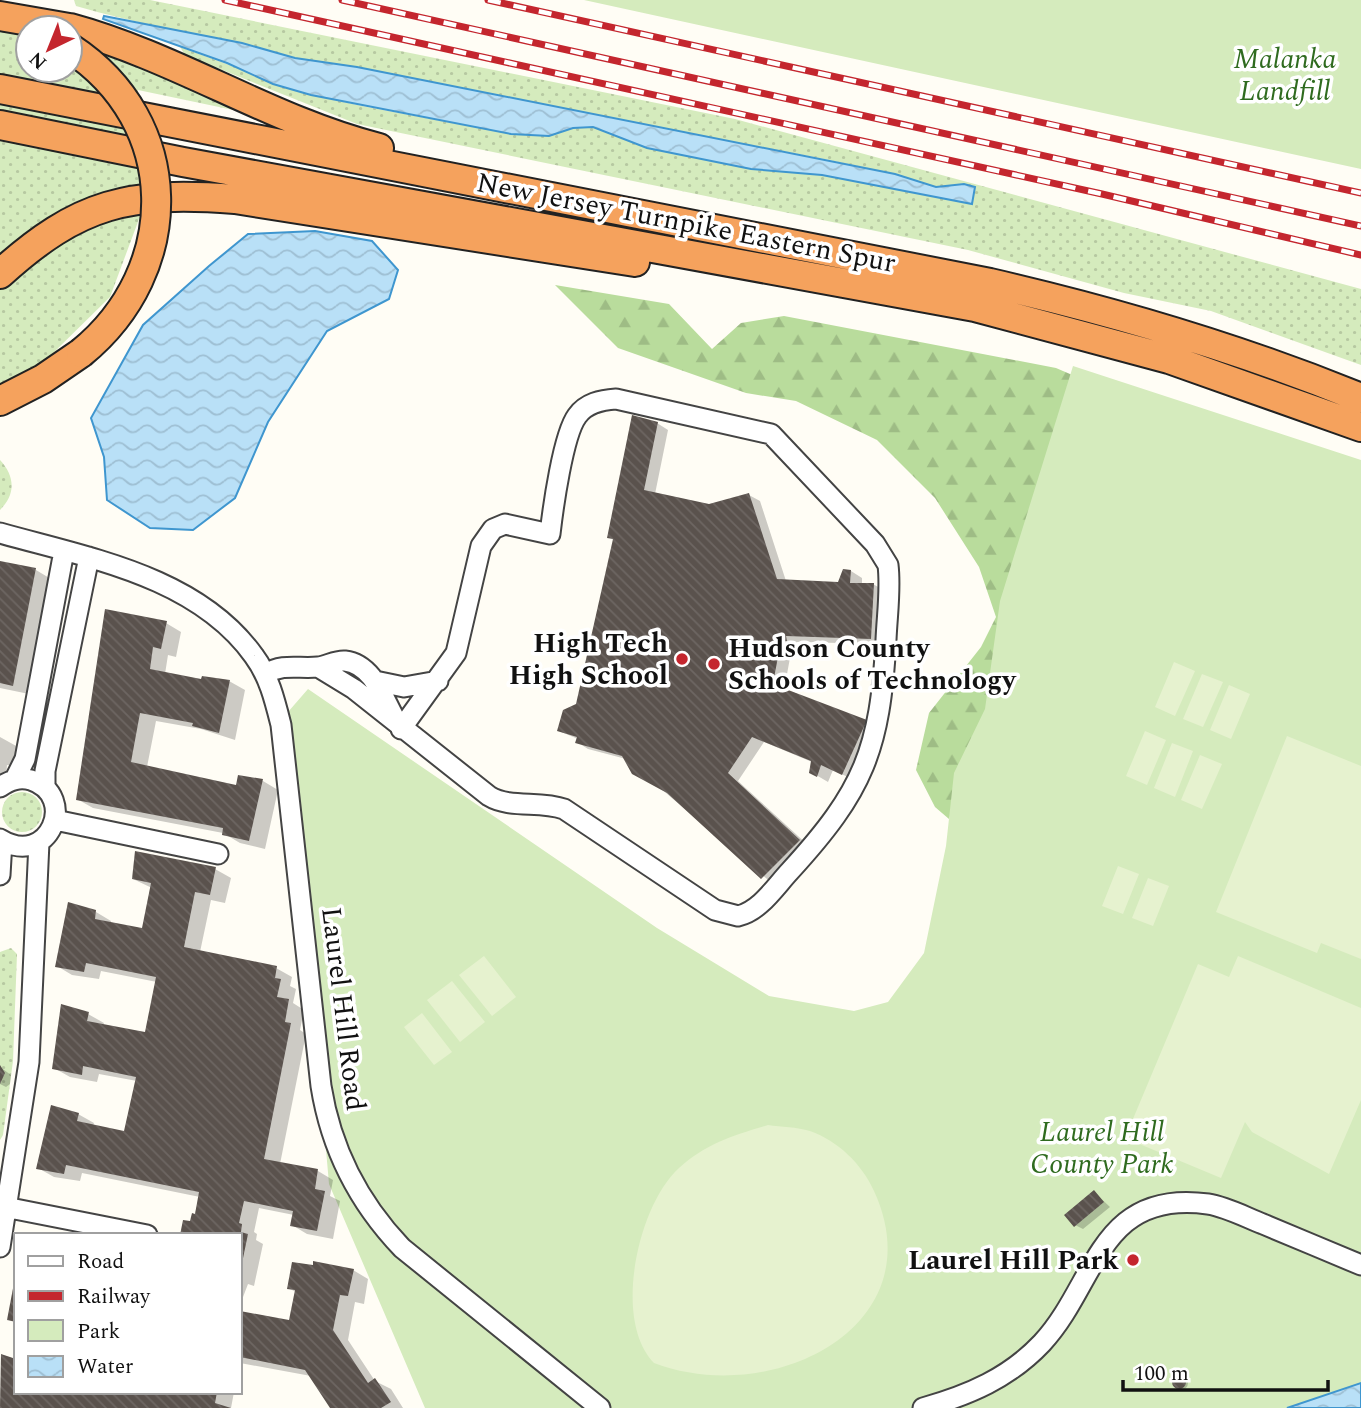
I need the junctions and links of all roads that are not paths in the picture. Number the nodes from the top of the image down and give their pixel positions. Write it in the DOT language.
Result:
graph roads {
  1 [pos="84,33"];
  2 [pos="84,60"];
  3 [pos="0,89"];
  4 [pos="0,125"];
  5 [pos="560,199"];
  6 [pos="0,274"];
  7 [pos="844,281"];
  8 [pos="1361,398"];
  9 [pos="0,401"];
  10 [pos="1361,427"];
  11 [pos="553,508"];
  12 [pos="529,529"];
  13 [pos="0,533"];
  14 [pos="64,551"];
  15 [pos="89,557"];
  16 [pos="318,667"];
  17 [pos="265,674"];
  18 [pos="375,681"];
  19 [pos="438,681"];
  20 [pos="401,729"];
  21 [pos="7,783"];
  22 [pos="45,788"];
  23 [pos="55,820"];
  24 [pos="1,840"];
  25 [pos="39,842"];
  26 [pos="218,854"];
  27 [pos="0,875"];
  28 [pos="4,1207"];
  29 [pos="137,1233"];
  30 [pos="0,1247"];
  31 [pos="1361,1265"];
  32 [pos="600,1408"];
  33 [pos="923,1408"];
  1 -- 5 [label="highway"];
  2 -- 9 [label="highway, bridge"];
  3 -- 5 [label="highway, New Jersey Turnpike Eastern Spur"];
  4 -- 7 [label="highway, New Jersey Turnpike Eastern Spur"];
  5 -- 8 [label="highway, New Jersey Turnpike Eastern Spur"];
  6 -- 7 [label="highway"];
  7 -- 10 [label="highway, New Jersey Turnpike Eastern Spur"];
  11 -- 12 [label="street"];
  11 -- 12 [label="street"];
  11 -- 20 [label="street"];
  12 -- 19 [label="street"];
  13 -- 14 [label="street, Laurel Hill Road"];
  14 -- 15 [label="street, Laurel Hill Road"];
  14 -- 21 [label="street"];
  15 -- 17 [label="street, Laurel Hill Road"];
  15 -- 22 [label="street"];
  16 -- 17 [label="street"];
  16 -- 18 [label="street"];
  16 -- 20 [label="street"];
  17 -- 32 [label="street, Laurel Hill Road"];
  18 -- 19 [label="street"];
  18 -- 20 [label="street"];
  19 -- 20 [label="street"];
  21 -- 22 [label="street"];
  22 -- 23 [label="street"];
  23 -- 25 [label="street"];
  23 -- 26 [label="street"];
  24 -- 25 [label="street"];
  24 -- 27 [label="street"];
  25 -- 28 [label="street"];
  28 -- 29 [label="street"];
  28 -- 30 [label="street"];
  31 -- 33 [label="street"];
}
